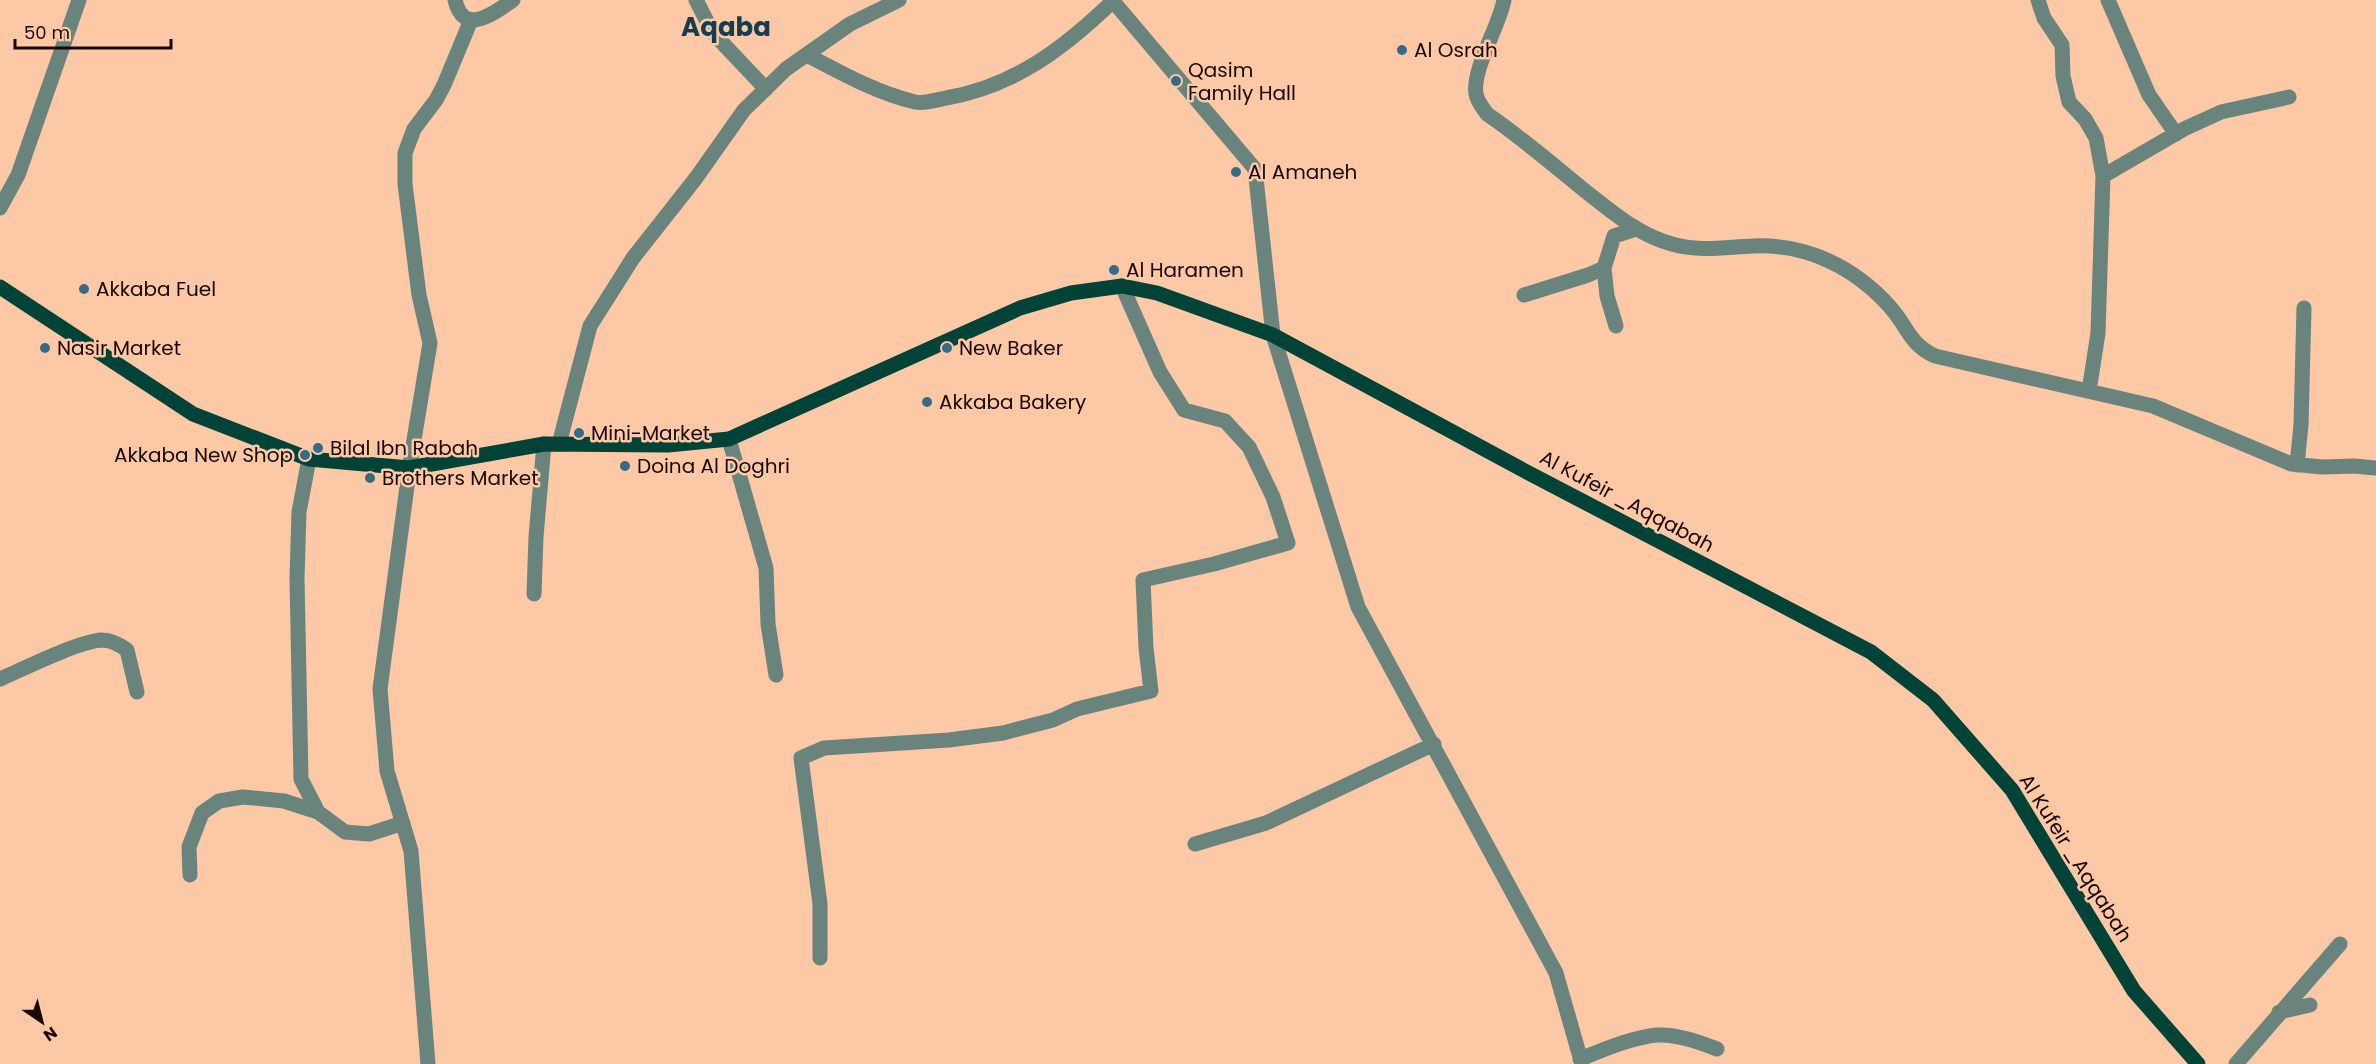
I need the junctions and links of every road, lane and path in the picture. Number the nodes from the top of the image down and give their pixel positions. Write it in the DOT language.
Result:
graph roads {
  1 [pos="79,0"];
  2 [pos="454,0"];
  3 [pos="513,0"];
  4 [pos="696,0"];
  5 [pos="899,0"];
  6 [pos="1112,0"];
  7 [pos="1504,0"];
  8 [pos="2038,0"];
  9 [pos="2108,0"];
  10 [pos="471,20"];
  11 [pos="807,55"];
  12 [pos="766,89"];
  13 [pos="2289,97"];
  14 [pos="2176,134"];
  15 [pos="2103,176"];
  16 [pos="0,208"];
  17 [pos="1636,229"];
  18 [pos="1604,268"];
  19 [pos="1122,286"];
  20 [pos="0,287"];
  21 [pos="1524,295"];
  22 [pos="2304,308"];
  23 [pos="1616,326"];
  24 [pos="1273,335"];
  25 [pos="2089,391"];
  26 [pos="729,439"];
  27 [pos="551,444"];
  28 [pos="309,459"];
  29 [pos="2297,465"];
  30 [pos="409,468"];
  31 [pos="2376,468"];
  32 [pos="534,594"];
  33 [pos="776,675"];
  34 [pos="0,679"];
  35 [pos="137,692"];
  36 [pos="1434,744"];
  37 [pos="318,812"];
  38 [pos="404,823"];
  39 [pos="1195,844"];
  40 [pos="190,875"];
  41 [pos="2340,944"];
  42 [pos="820,958"];
  43 [pos="2310,1005"];
  44 [pos="2279,1012"];
  45 [pos="1717,1049"];
  46 [pos="1581,1061"];
  47 [pos="428,1064"];
  48 [pos="2198,1064"];
  49 [pos="2236,1064"];
  1 -- 16 [label="street"];
  2 -- 10 [label="street"];
  3 -- 10 [label="street"];
  4 -- 12 [label="street"];
  5 -- 11 [label="street"];
  6 -- 11 [label="street"];
  6 -- 24 [label="street"];
  7 -- 17 [label="street"];
  8 -- 15 [label="street"];
  9 -- 14 [label="street"];
  10 -- 30 [label="street"];
  11 -- 12 [label="street"];
  12 -- 27 [label="street"];
  13 -- 14 [label="street"];
  14 -- 15 [label="street"];
  15 -- 25 [label="street"];
  17 -- 18 [label="street"];
  17 -- 25 [label="street"];
  18 -- 21 [label="street"];
  18 -- 23 [label="street"];
  19 -- 24 [label="main road, Al Kufeir _Aqqabah"];
  19 -- 26 [label="main road, Al Kufeir _Aqqabah"];
  19 -- 42 [label="street"];
  20 -- 28 [label="main road, Al Kufeir _Aqqabah"];
  22 -- 29 [label="street"];
  24 -- 36 [label="street"];
  24 -- 48 [label="main road, Al Kufeir _Aqqabah"];
  25 -- 29 [label="street"];
  26 -- 27 [label="main road, Al Kufeir _Aqqabah"];
  26 -- 33 [label="street"];
  27 -- 30 [label="main road, Al Kufeir _Aqqabah"];
  27 -- 32 [label="street"];
  28 -- 30 [label="main road, Al Kufeir _Aqqabah"];
  28 -- 37 [label="street"];
  29 -- 31 [label="street"];
  30 -- 38 [label="street"];
  34 -- 35 [label="street"];
  36 -- 39 [label="street"];
  36 -- 46 [label="street"];
  37 -- 38 [label="street"];
  37 -- 40 [label="street"];
  38 -- 47 [label="street"];
  41 -- 44 [label="street"];
  43 -- 44 [label="street"];
  44 -- 49 [label="street"];
  45 -- 46 [label="street"];
}
